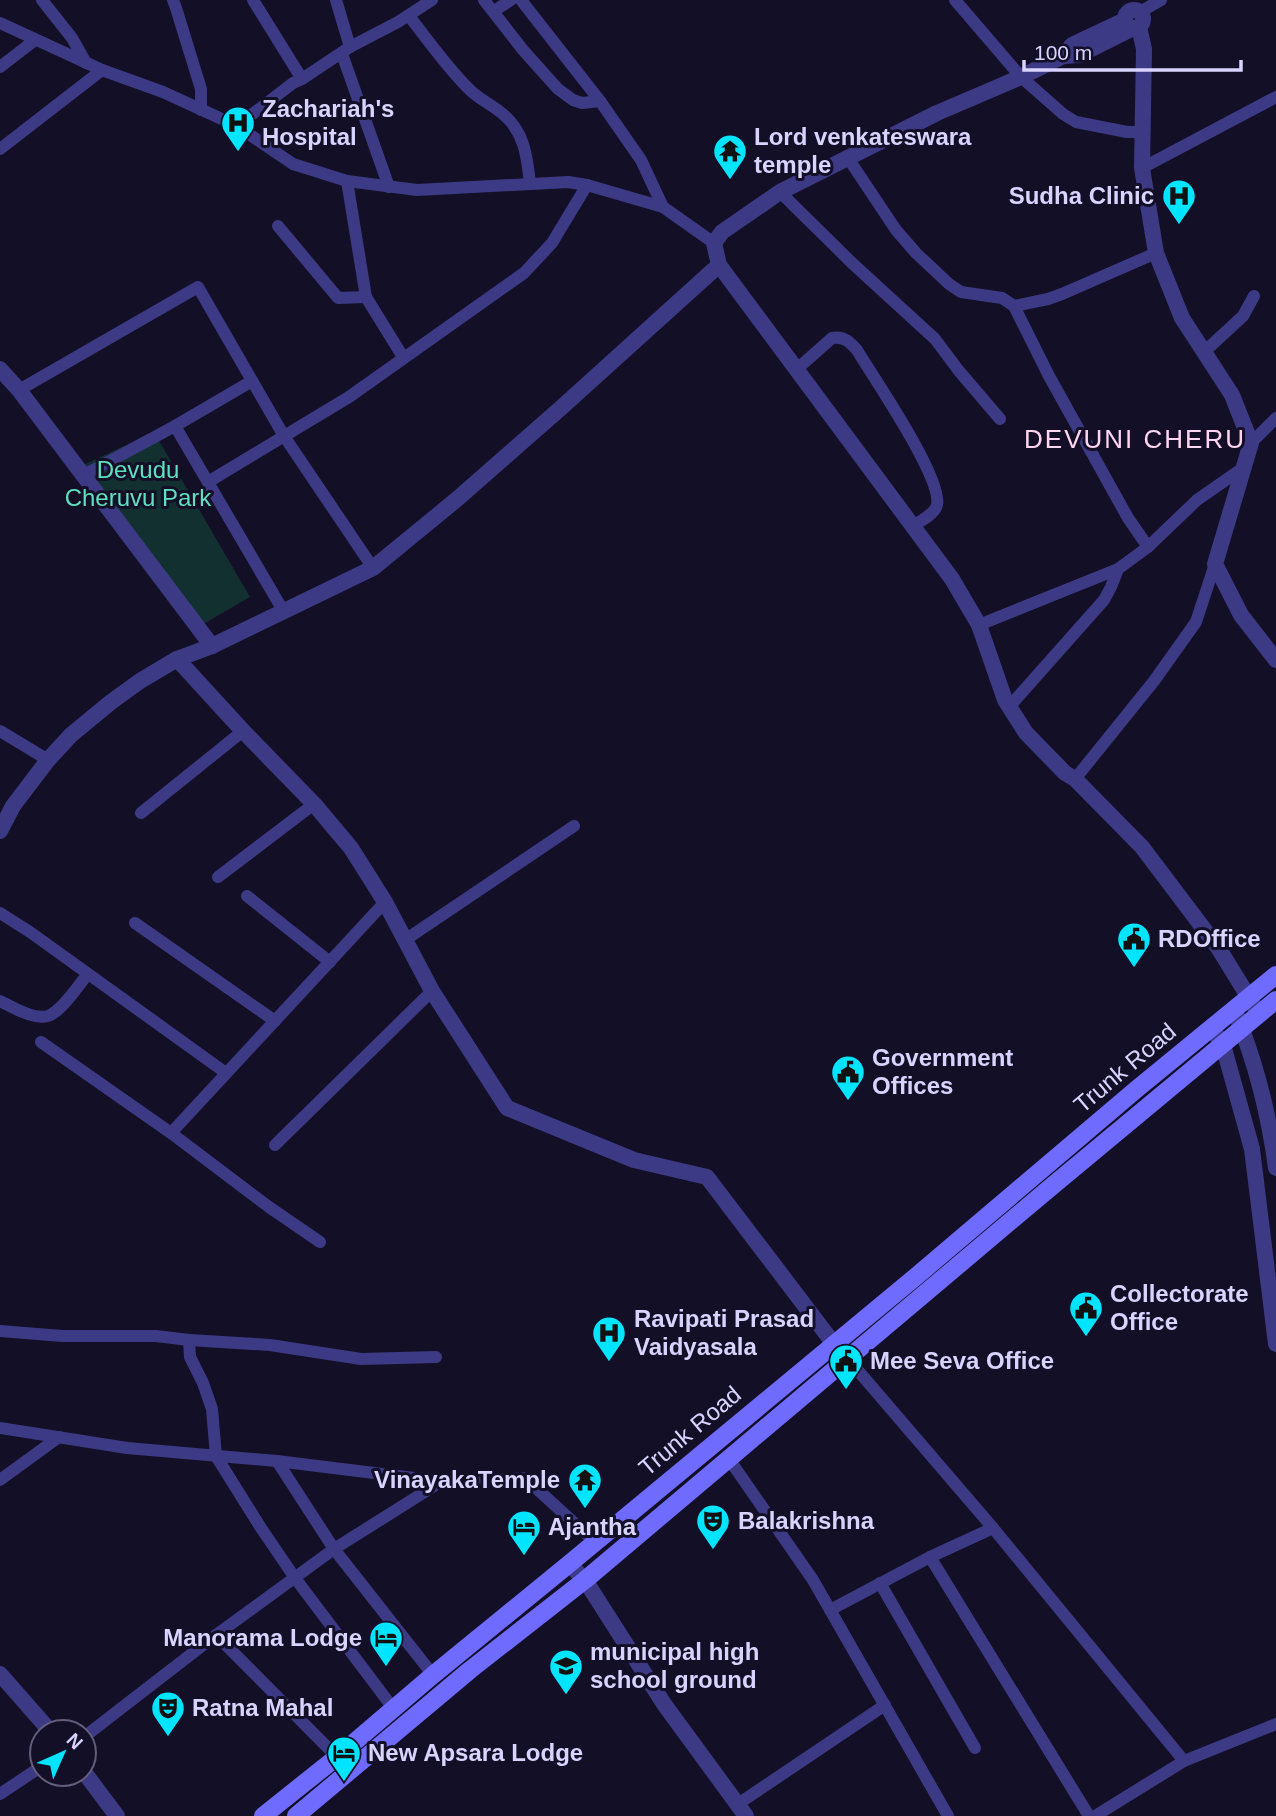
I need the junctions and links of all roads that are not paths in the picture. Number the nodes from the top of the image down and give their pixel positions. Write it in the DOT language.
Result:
graph roads {
  1 [pos="42,0"];
  2 [pos="173,0"];
  3 [pos="253,0"];
  4 [pos="336,0"];
  5 [pos="432,0"];
  6 [pos="484,0"];
  7 [pos="511,0"];
  8 [pos="521,0"];
  9 [pos="955,0"];
  10 [pos="1161,0"];
  11 [pos="494,11"];
  12 [pos="409,16"];
  13 [pos="1133,16"];
  14 [pos="0,23"];
  15 [pos="35,40"];
  16 [pos="346,50"];
  17 [pos="86,63"];
  18 [pos="0,67"];
  19 [pos="102,71"];
  20 [pos="1021,76"];
  21 [pos="302,79"];
  22 [pos="1276,97"];
  23 [pos="600,102"];
  24 [pos="201,110"];
  25 [pos="237,126"];
  26 [pos="1143,132"];
  27 [pos="0,149"];
  28 [pos="848,158"];
  29 [pos="1142,168"];
  30 [pos="347,181"];
  31 [pos="530,184"];
  32 [pos="587,185"];
  33 [pos="389,187"];
  34 [pos="780,192"];
  35 [pos="663,207"];
  36 [pos="278,226"];
  37 [pos="714,243"];
  38 [pos="1156,253"];
  39 [pos="719,265"];
  40 [pos="1254,296"];
  41 [pos="366,298"];
  42 [pos="1014,306"];
  43 [pos="1204,352"];
  44 [pos="403,357"];
  45 [pos="0,369"];
  46 [pos="797,369"];
  47 [pos="252,381"];
  48 [pos="19,390"];
  49 [pos="1276,418"];
  50 [pos="1000,419"];
  51 [pos="175,426"];
  52 [pos="284,436"];
  53 [pos="1251,443"];
  54 [pos="1243,468"];
  55 [pos="84,475"];
  56 [pos="208,482"];
  57 [pos="913,526"];
  58 [pos="1148,547"];
  59 [pos="1214,564"];
  60 [pos="373,568"];
  61 [pos="1118,569"];
  62 [pos="284,612"];
  63 [pos="979,625"];
  64 [pos="212,646"];
  65 [pos="177,659"];
  66 [pos="1276,660"];
  67 [pos="1009,707"];
  68 [pos="243,731"];
  69 [pos="0,732"];
  70 [pos="48,760"];
  71 [pos="1075,779"];
  72 [pos="314,804"];
  73 [pos="141,813"];
  74 [pos="575,827"];
  75 [pos="0,831"];
  76 [pos="218,877"];
  77 [pos="247,896"];
  78 [pos="385,902"];
  79 [pos="0,913"];
  80 [pos="135,923"];
  81 [pos="405,940"];
  82 [pos="330,961"];
  83 [pos="88,975"];
  84 [pos="1276,975"];
  85 [pos="432,991"];
  86 [pos="1276,1000"];
  87 [pos="0,1001"];
  88 [pos="1241,1003"];
  89 [pos="1259,1014"];
  90 [pos="275,1021"];
  91 [pos="1211,1027"];
  92 [pos="1242,1028"];
  93 [pos="41,1042"];
  94 [pos="1223,1045"];
  95 [pos="226,1073"];
  96 [pos="171,1133"];
  97 [pos="275,1145"];
  98 [pos="1276,1168"];
  99 [pos="320,1242"];
  100 [pos="0,1331"];
  101 [pos="188,1340"];
  102 [pos="834,1344"];
  103 [pos="1276,1344"];
  104 [pos="436,1357"];
  105 [pos="848,1359"];
  106 [pos="0,1428"];
  107 [pos="59,1437"];
  108 [pos="216,1456"];
  109 [pos="729,1459"];
  110 [pos="277,1461"];
  111 [pos="0,1480"];
  112 [pos="442,1481"];
  113 [pos="993,1528"];
  114 [pos="594,1542"];
  115 [pos="334,1549"];
  116 [pos="930,1557"];
  117 [pos="569,1564"];
  118 [pos="295,1578"];
  119 [pos="585,1580"];
  120 [pos="880,1583"];
  121 [pos="830,1610"];
  122 [pos="216,1634"];
  123 [pos="0,1674"];
  124 [pos="433,1675"];
  125 [pos="885,1705"];
  126 [pos="393,1708"];
  127 [pos="39,1718"];
  128 [pos="1276,1724"];
  129 [pos="98,1726"];
  130 [pos="975,1748"];
  131 [pos="337,1757"];
  132 [pos="1184,1761"];
  133 [pos="28,1775"];
  134 [pos="96,1788"];
  135 [pos="0,1794"];
  136 [pos="742,1810"];
  137 [pos="117,1816"];
  138 [pos="263,1816"];
  139 [pos="296,1816"];
  140 [pos="948,1816"];
  141 [pos="1089,1816"];
  142 [pos="1095,1816"];
  1 -- 17 [label="street"];
  2 -- 24 [label="street"];
  3 -- 21 [label="street"];
  4 -- 16 [label="street"];
  5 -- 12 [label="street"];
  6 -- 11 [label="street"];
  7 -- 11 [label="street"];
  8 -- 23 [label="street"];
  9 -- 20 [label="street"];
  10 -- 13 [label="street"];
  11 -- 23 [label="street"];
  12 -- 16 [label="street"];
  12 -- 31 [label="street"];
  13 -- 20 [label="street"];
  13 -- 26 [label="street"];
  14 -- 15 [label="street"];
  15 -- 17 [label="street"];
  15 -- 18 [label="street"];
  16 -- 21 [label="street"];
  16 -- 33 [label="street"];
  17 -- 19 [label="street"];
  19 -- 24 [label="street"];
  19 -- 27 [label="street"];
  20 -- 26 [label="street"];
  20 -- 28 [label="street"];
  21 -- 25 [label="street"];
  22 -- 29 [label="street"];
  23 -- 35 [label="street"];
  24 -- 25 [label="street"];
  25 -- 30 [label="street"];
  26 -- 29 [label="street"];
  28 -- 34 [label="street"];
  28 -- 42 [label="street"];
  29 -- 38 [label="street"];
  30 -- 33 [label="street"];
  30 -- 41 [label="street"];
  31 -- 32 [label="street"];
  31 -- 33 [label="street"];
  32 -- 35 [label="street"];
  32 -- 44 [label="street"];
  34 -- 37 [label="street"];
  34 -- 50 [label="street"];
  35 -- 37 [label="street"];
  36 -- 41 [label="street"];
  37 -- 39 [label="street"];
  38 -- 42 [label="street"];
  38 -- 43 [label="street"];
  39 -- 46 [label="street"];
  39 -- 60 [label="street"];
  40 -- 43 [label="street"];
  41 -- 44 [label="street"];
  42 -- 58 [label="street"];
  43 -- 53 [label="street"];
  44 -- 52 [label="street"];
  45 -- 48 [label="street"];
  46 -- 57 [label="street"];
  46 -- 57 [label="street"];
  47 -- 48 [label="street"];
  47 -- 51 [label="street"];
  47 -- 52 [label="street"];
  48 -- 55 [label="street"];
  49 -- 53 [label="street"];
  51 -- 55 [label="street"];
  51 -- 56 [label="street"];
  52 -- 56 [label="street"];
  52 -- 60 [label="street"];
  53 -- 54 [label="street"];
  54 -- 58 [label="street"];
  54 -- 59 [label="street"];
  55 -- 64 [label="street"];
  56 -- 62 [label="street"];
  57 -- 63 [label="street"];
  58 -- 61 [label="street"];
  59 -- 66 [label="street"];
  59 -- 71 [label="street"];
  60 -- 62 [label="street"];
  61 -- 63 [label="street"];
  61 -- 67 [label="street"];
  62 -- 64 [label="street"];
  63 -- 67 [label="street"];
  64 -- 65 [label="street"];
  65 -- 68 [label="street"];
  65 -- 70 [label="street"];
  67 -- 71 [label="street"];
  68 -- 72 [label="street"];
  68 -- 73 [label="street"];
  69 -- 70 [label="street"];
  70 -- 75 [label="street"];
  71 -- 88 [label="street"];
  72 -- 76 [label="street"];
  72 -- 78 [label="street"];
  74 -- 81 [label="street"];
  77 -- 82 [label="street"];
  78 -- 81 [label="street"];
  78 -- 82 [label="street"];
  79 -- 83 [label="street"];
  80 -- 90 [label="street"];
  81 -- 85 [label="street"];
  82 -- 90 [label="street"];
  83 -- 87 [label="street"];
  83 -- 95 [label="street"];
  84 -- 88 [label="main road, Trunk Road"];
  85 -- 97 [label="street"];
  85 -- 102 [label="street"];
  86 -- 89 [label="main road"];
  88 -- 89 [label="street"];
  88 -- 91 [label="main road, Trunk Road"];
  88 -- 92 [label="street"];
  89 -- 92 [label="main road"];
  90 -- 95 [label="street"];
  91 -- 94 [label="street"];
  91 -- 102 [label="main road, Trunk Road"];
  92 -- 94 [label="main road"];
  92 -- 98 [label="street"];
  93 -- 96 [label="street"];
  94 -- 103 [label="street"];
  94 -- 105 [label="main road"];
  95 -- 96 [label="street"];
  96 -- 99 [label="street"];
  100 -- 101 [label="street"];
  101 -- 104 [label="street"];
  101 -- 108 [label="street"];
  102 -- 105 [label="street"];
  102 -- 114 [label="main road, Trunk Road"];
  105 -- 109 [label="main road"];
  105 -- 113 [label="street"];
  106 -- 107 [label="street"];
  107 -- 108 [label="street"];
  107 -- 111 [label="street"];
  108 -- 110 [label="street"];
  108 -- 118 [label="street"];
  109 -- 119 [label="main road"];
  109 -- 121 [label="street"];
  110 -- 112 [label="street"];
  110 -- 115 [label="street"];
  112 -- 114 [label="street"];
  112 -- 115 [label="street"];
  113 -- 116 [label="street"];
  113 -- 132 [label="street"];
  114 -- 117 [label="main road, Trunk Road"];
  115 -- 118 [label="street"];
  115 -- 124 [label="street"];
  116 -- 120 [label="street"];
  116 -- 141 [label="street"];
  117 -- 119 [label="street"];
  117 -- 124 [label="main road, Trunk Road"];
  118 -- 122 [label="street"];
  118 -- 126 [label="street"];
  119 -- 136 [label="street"];
  119 -- 139 [label="main road"];
  120 -- 121 [label="street"];
  120 -- 130 [label="street"];
  121 -- 125 [label="street"];
  122 -- 129 [label="street"];
  122 -- 131 [label="street"];
  123 -- 127 [label="street"];
  124 -- 126 [label="main road, Trunk Road"];
  125 -- 136 [label="street"];
  125 -- 140 [label="street"];
  126 -- 131 [label="main road, Trunk Road"];
  128 -- 132 [label="street"];
  131 -- 138 [label="main road, Trunk Road"];
  132 -- 142 [label="street"];
  133 -- 135 [label="street"];
  134 -- 137 [label="street"];
}
